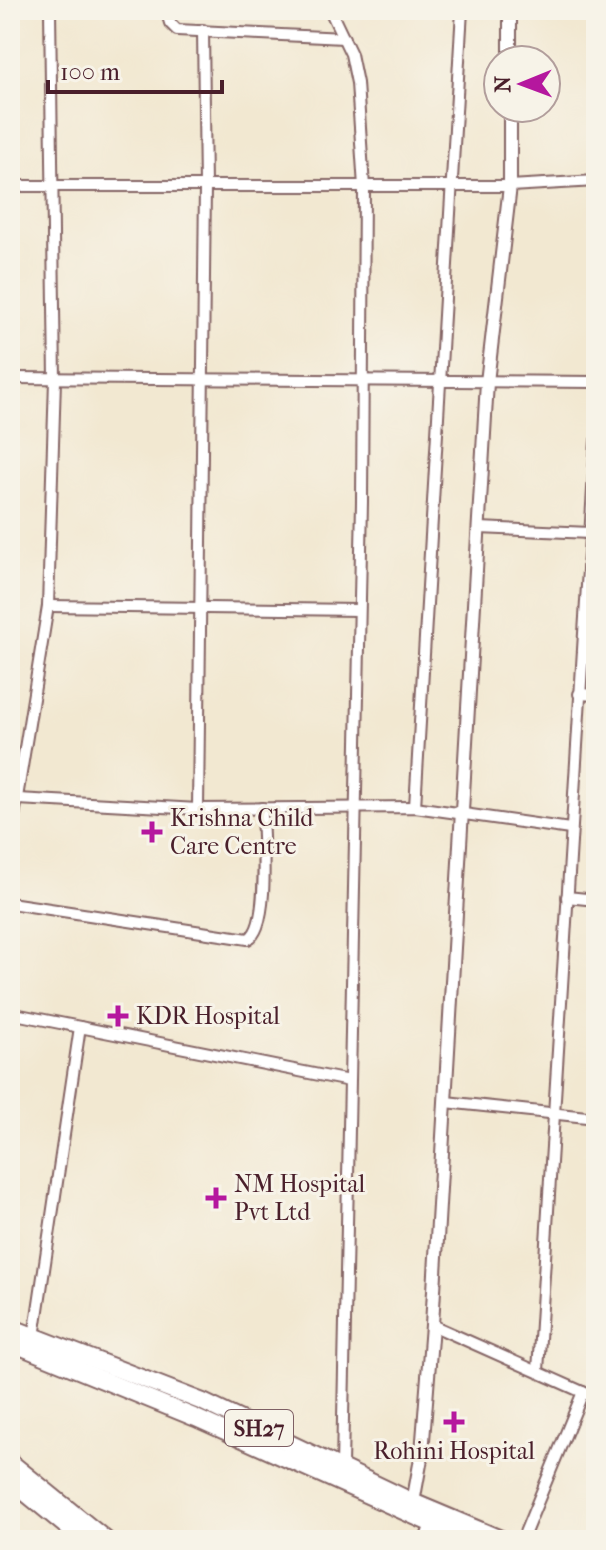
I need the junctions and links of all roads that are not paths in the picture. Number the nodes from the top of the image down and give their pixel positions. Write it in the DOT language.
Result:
graph roads {
  1 [pos="50,10"];
  2 [pos="166,10"];
  3 [pos="330,10"];
  4 [pos="462,10"];
  5 [pos="510,10"];
  6 [pos="203,30"];
  7 [pos="344,38"];
  8 [pos="510,44"];
  9 [pos="510,124"];
  10 [pos="596,181"];
  11 [pos="452,185"];
  12 [pos="10,186"];
  13 [pos="54,186"];
  14 [pos="510,186"];
  15 [pos="205,187"];
  16 [pos="364,187"];
  17 [pos="10,378"];
  18 [pos="55,380"];
  19 [pos="203,381"];
  20 [pos="363,382"];
  21 [pos="487,382"];
  22 [pos="596,382"];
  23 [pos="442,383"];
  24 [pos="596,441"];
  25 [pos="479,528"];
  26 [pos="590,533"];
  27 [pos="48,606"];
  28 [pos="199,610"];
  29 [pos="359,610"];
  30 [pos="579,694"];
  31 [pos="596,695"];
  32 [pos="18,799"];
  33 [pos="355,806"];
  34 [pos="415,807"];
  35 [pos="262,808"];
  36 [pos="198,809"];
  37 [pos="463,815"];
  38 [pos="570,829"];
  39 [pos="10,841"];
  40 [pos="567,897"];
  41 [pos="596,900"];
  42 [pos="10,903"];
  43 [pos="10,1013"];
  44 [pos="80,1027"];
  45 [pos="349,1081"];
  46 [pos="446,1102"];
  47 [pos="553,1112"];
  48 [pos="596,1118"];
  49 [pos="432,1325"];
  50 [pos="10,1327"];
  51 [pos="34,1337"];
  52 [pos="10,1342"];
  53 [pos="538,1371"];
  54 [pos="583,1392"];
  55 [pos="596,1398"];
  56 [pos="203,1402"];
  57 [pos="196,1418"];
  58 [pos="10,1462"];
  59 [pos="342,1466"];
  60 [pos="10,1480"];
  61 [pos="412,1509"];
  62 [pos="428,1532"];
  63 [pos="83,1540"];
  64 [pos="106,1540"];
  65 [pos="468,1540"];
  66 [pos="503,1540"];
  67 [pos="522,1540"];
  1 -- 13 [label="street"];
  2 -- 6 [label="street"];
  3 -- 7 [label="street"];
  4 -- 11 [label="street"];
  5 -- 8 [label="street"];
  6 -- 7 [label="street"];
  6 -- 15 [label="street"];
  7 -- 16 [label="street"];
  9 -- 14 [label="street"];
  10 -- 14 [label="street"];
  11 -- 14 [label="street"];
  11 -- 16 [label="street"];
  11 -- 23 [label="street"];
  12 -- 13 [label="street"];
  13 -- 15 [label="street"];
  13 -- 18 [label="street"];
  14 -- 21 [label="street"];
  15 -- 16 [label="street"];
  15 -- 19 [label="street"];
  16 -- 20 [label="street"];
  17 -- 18 [label="street"];
  18 -- 19 [label="street"];
  18 -- 27 [label="street"];
  19 -- 20 [label="street"];
  19 -- 28 [label="street"];
  20 -- 23 [label="street"];
  20 -- 29 [label="street"];
  21 -- 22 [label="street"];
  21 -- 23 [label="street"];
  21 -- 25 [label="street"];
  23 -- 34 [label="street"];
  24 -- 26 [label="street"];
  25 -- 26 [label="street"];
  25 -- 37 [label="street"];
  26 -- 30 [label="street"];
  27 -- 28 [label="street"];
  27 -- 32 [label="street"];
  28 -- 29 [label="street"];
  28 -- 36 [label="street"];
  29 -- 33 [label="street"];
  30 -- 31 [label="street"];
  30 -- 38 [label="street"];
  32 -- 36 [label="street"];
  32 -- 39 [label="street"];
  33 -- 34 [label="street"];
  33 -- 35 [label="street"];
  33 -- 45 [label="street"];
  34 -- 37 [label="street"];
  35 -- 36 [label="street"];
  35 -- 42 [label="street"];
  37 -- 38 [label="street"];
  37 -- 46 [label="street"];
  38 -- 40 [label="street"];
  40 -- 41 [label="street"];
  40 -- 47 [label="street"];
  43 -- 44 [label="street"];
  44 -- 45 [label="street"];
  44 -- 51 [label="street"];
  45 -- 59 [label="street"];
  46 -- 47 [label="street"];
  46 -- 49 [label="street"];
  47 -- 48 [label="street"];
  47 -- 53 [label="street"];
  49 -- 53 [label="street"];
  49 -- 61 [label="street"];
  50 -- 51 [label="main road, SH27"];
  51 -- 56 [label="main road, SH27"];
  52 -- 57 [label="main road, SH27"];
  53 -- 54 [label="street"];
  54 -- 55 [label="street"];
  54 -- 67 [label="street"];
  56 -- 57 [label="main road"];
  56 -- 59 [label="main road, SH27"];
  57 -- 61 [label="main road, SH27"];
  58 -- 64 [label="main road"];
  59 -- 61 [label="main road, SH27"];
  60 -- 63 [label="main road"];
  61 -- 62 [label="main road, SH27"];
  61 -- 66 [label="main road, SH27"];
  62 -- 65 [label="main road, SH27"];
}
